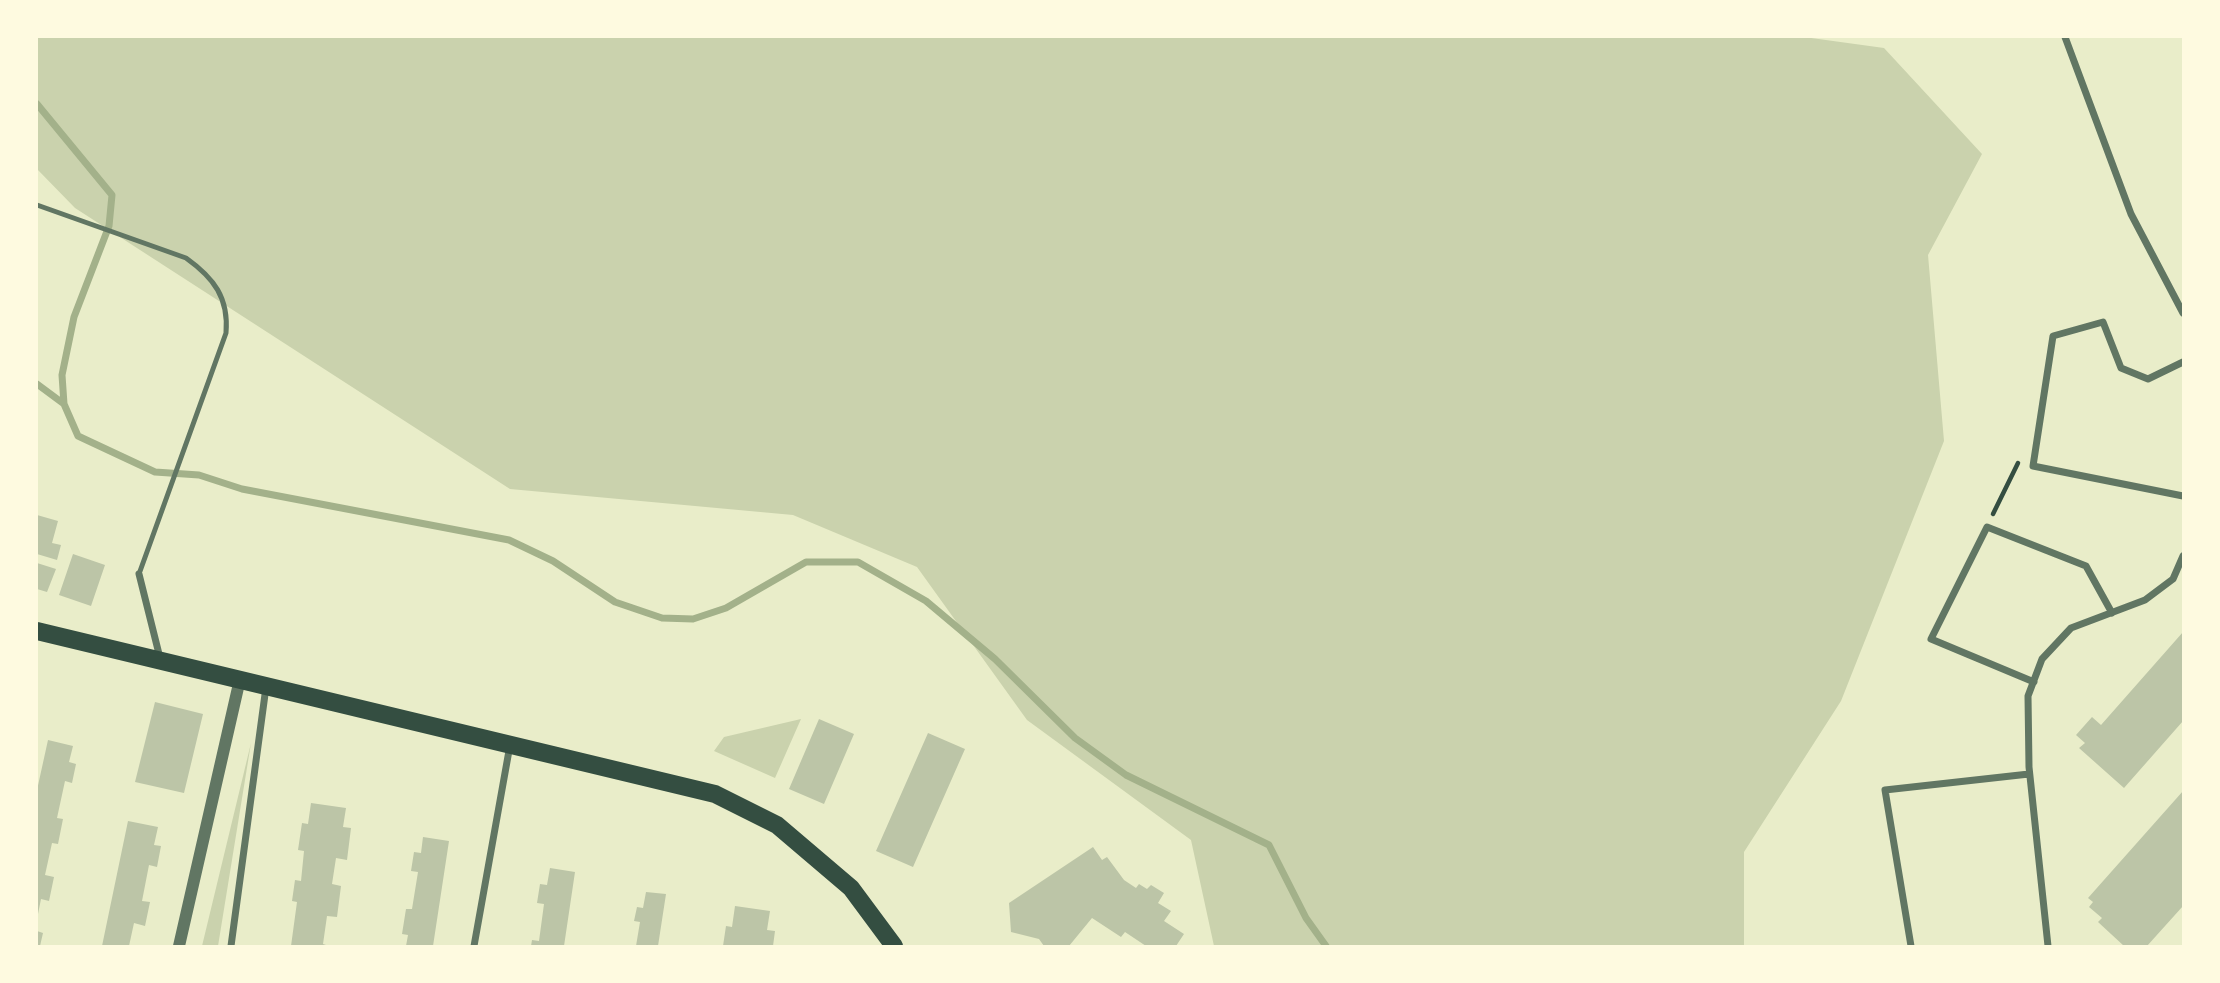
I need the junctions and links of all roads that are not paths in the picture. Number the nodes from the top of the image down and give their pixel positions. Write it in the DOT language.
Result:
graph roads {
  1 [pos="2065,37"];
  2 [pos="37,205"];
  3 [pos="2183,313"];
  4 [pos="2183,362"];
  5 [pos="2183,496"];
  6 [pos="2183,556"];
  7 [pos="139,574"];
  8 [pos="2112,613"];
  9 [pos="37,631"];
  10 [pos="160,659"];
  11 [pos="240,679"];
  12 [pos="2034,682"];
  13 [pos="266,686"];
  14 [pos="510,744"];
  15 [pos="2029,774"];
  16 [pos="179,946"];
  17 [pos="231,946"];
  18 [pos="474,946"];
  19 [pos="894,946"];
  20 [pos="1911,946"];
  21 [pos="2049,946"];
  1 -- 3 [label="street"];
  2 -- 7 [label="lane"];
  4 -- 5 [label="street"];
  6 -- 8 [label="street"];
  7 -- 10 [label="street"];
  8 -- 12 [label="street"];
  8 -- 12 [label="street"];
  9 -- 10 [label="main road"];
  10 -- 11 [label="main road"];
  11 -- 13 [label="main road"];
  11 -- 16 [label="street"];
  12 -- 15 [label="street"];
  13 -- 14 [label="main road"];
  13 -- 17 [label="street"];
  14 -- 18 [label="street"];
  14 -- 19 [label="main road"];
  15 -- 20 [label="street"];
  15 -- 21 [label="street"];
}
